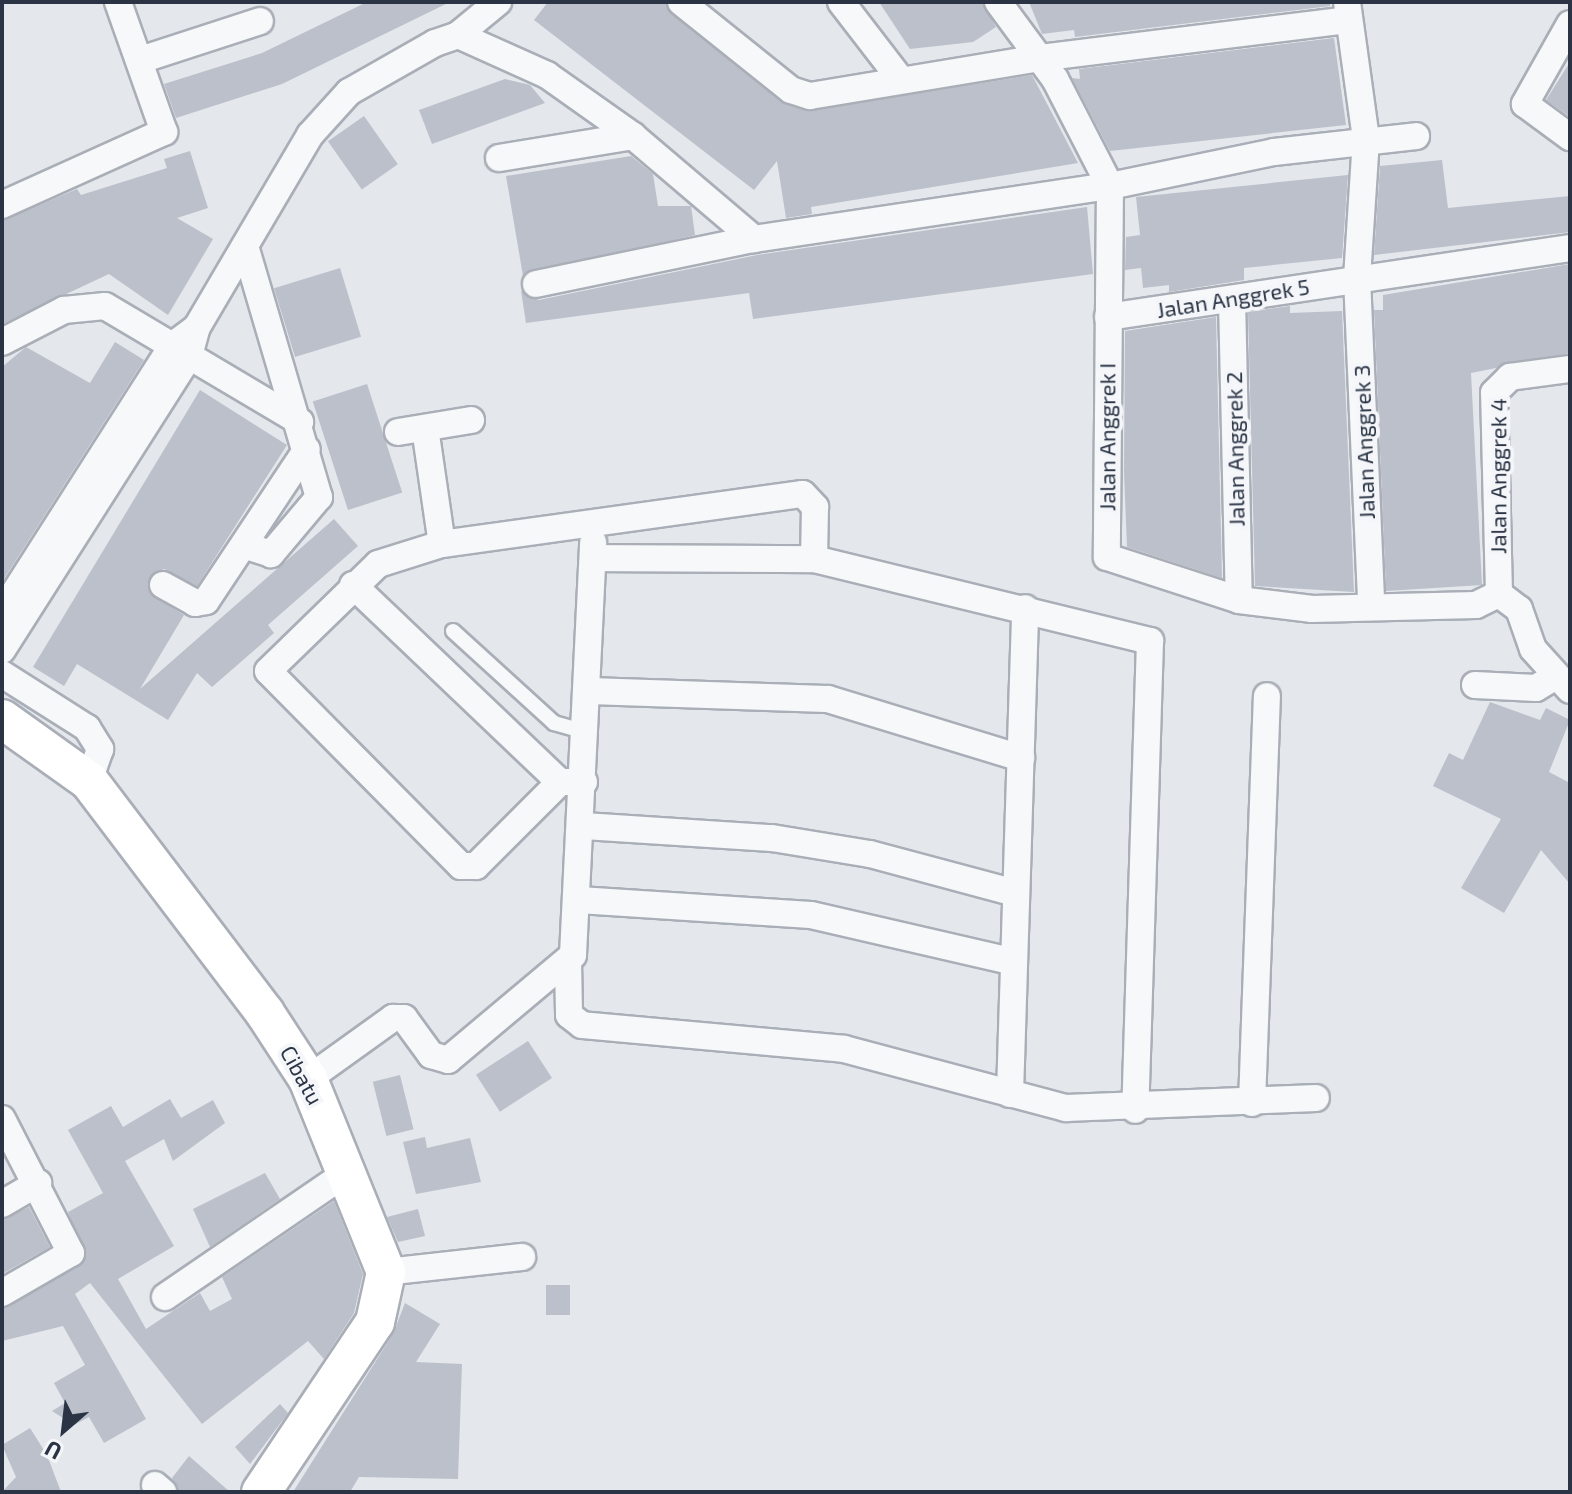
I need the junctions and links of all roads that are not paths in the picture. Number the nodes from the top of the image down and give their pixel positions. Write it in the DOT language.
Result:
graph roads {
  1 [pos="118,2"];
  2 [pos="498,2"];
  3 [pos="681,2"];
  4 [pos="841,2"];
  5 [pos="998,2"];
  6 [pos="1348,11"];
  7 [pos="260,21"];
  8 [pos="1570,24"];
  9 [pos="458,35"];
  10 [pos="1039,58"];
  11 [pos="140,60"];
  12 [pos="901,80"];
  13 [pos="633,136"];
  14 [pos="1416,136"];
  15 [pos="1570,137"];
  16 [pos="1366,139"];
  17 [pos="499,158"];
  18 [pos="1110,186"];
  19 [pos="2,205"];
  20 [pos="754,239"];
  21 [pos="245,246"];
  22 [pos="1570,248"];
  23 [pos="1357,278"];
  24 [pos="536,284"];
  25 [pos="1232,299"];
  26 [pos="1108,317"];
  27 [pos="2,342"];
  28 [pos="180,351"];
  29 [pos="1570,369"];
  30 [pos="471,420"];
  31 [pos="300,422"];
  32 [pos="425,428"];
  33 [pos="398,432"];
  34 [pos="307,449"];
  35 [pos="592,527"];
  36 [pos="442,544"];
  37 [pos="246,546"];
  38 [pos="593,558"];
  39 [pos="814,559"];
  40 [pos="163,585"];
  41 [pos="353,585"];
  42 [pos="1499,594"];
  43 [pos="1239,600"];
  44 [pos="1371,605"];
  45 [pos="1025,608"];
  46 [pos="2,612"];
  47 [pos="453,631"];
  48 [pos="2,650"];
  49 [pos="2,674"];
  50 [pos="1562,683"];
  51 [pos="1475,685"];
  52 [pos="588,691"];
  53 [pos="1267,696"];
  54 [pos="3,721"];
  55 [pos="586,732"];
  56 [pos="1021,758"];
  57 [pos="89,781"];
  58 [pos="572,782"];
  59 [pos="584,826"];
  60 [pos="1016,893"];
  61 [pos="579,900"];
  62 [pos="568,961"];
  63 [pos="1014,962"];
  64 [pos="308,1079"];
  65 [pos="1010,1094"];
  66 [pos="1316,1098"];
  67 [pos="1252,1103"];
  68 [pos="1135,1110"];
  69 [pos="2,1119"];
  70 [pos="349,1171"];
  71 [pos="38,1183"];
  72 [pos="2,1204"];
  73 [pos="522,1257"];
  74 [pos="386,1272"];
  75 [pos="2,1293"];
  76 [pos="165,1297"];
  77 [pos="261,1492"];
  1 -- 11 [label="street"];
  2 -- 9 [label="street"];
  3 -- 12 [label="street"];
  4 -- 12 [label="street"];
  5 -- 10 [label="street"];
  6 -- 10 [label="street"];
  6 -- 16 [label="street, Jalan Anggrek 3"];
  7 -- 11 [label="street"];
  8 -- 15 [label="street"];
  9 -- 13 [label="street"];
  9 -- 21 [label="street"];
  10 -- 12 [label="street"];
  10 -- 18 [label="street"];
  11 -- 19 [label="street"];
  13 -- 17 [label="street"];
  13 -- 20 [label="street"];
  14 -- 16 [label="street"];
  16 -- 18 [label="street"];
  16 -- 23 [label="street, Jalan Anggrek 3"];
  18 -- 20 [label="street"];
  18 -- 26 [label="street, Jalan Anggrek I"];
  20 -- 24 [label="street"];
  21 -- 28 [label="street"];
  21 -- 31 [label="street"];
  22 -- 23 [label="street, Jalan Anggrek 5"];
  23 -- 25 [label="street, Jalan Anggrek 5"];
  23 -- 44 [label="street, Jalan Anggrek 3"];
  25 -- 26 [label="street, Jalan Anggrek 5"];
  25 -- 43 [label="street, Jalan Anggrek 2"];
  26 -- 43 [label="street, Jalan Anggrek I"];
  27 -- 28 [label="street"];
  28 -- 31 [label="street"];
  28 -- 46 [label="street"];
  28 -- 48 [label="street"];
  29 -- 42 [label="street, Jalan Anggrek 4"];
  30 -- 32 [label="street"];
  31 -- 34 [label="street"];
  32 -- 33 [label="street"];
  32 -- 36 [label="street"];
  34 -- 37 [label="street"];
  34 -- 37 [label="street"];
  35 -- 36 [label="street"];
  35 -- 38 [label="street"];
  35 -- 39 [label="street"];
  36 -- 41 [label="street"];
  37 -- 40 [label="street"];
  38 -- 39 [label="street"];
  38 -- 52 [label="street"];
  39 -- 45 [label="street"];
  41 -- 58 [label="street"];
  41 -- 58 [label="street"];
  42 -- 44 [label="street"];
  42 -- 50 [label="street"];
  43 -- 44 [label="street"];
  45 -- 56 [label="street"];
  45 -- 68 [label="street"];
  47 -- 55 [label="lane"];
  49 -- 57 [label="street"];
  50 -- 51 [label="street"];
  52 -- 55 [label="street"];
  52 -- 56 [label="street"];
  53 -- 67 [label="street"];
  54 -- 57 [label="street, Cibatu"];
  55 -- 58 [label="street"];
  56 -- 60 [label="street"];
  57 -- 64 [label="street, Cibatu"];
  58 -- 59 [label="street"];
  59 -- 60 [label="street"];
  59 -- 61 [label="street"];
  60 -- 63 [label="street"];
  61 -- 62 [label="street"];
  61 -- 63 [label="street"];
  62 -- 64 [label="street"];
  62 -- 65 [label="street"];
  63 -- 65 [label="street"];
  64 -- 70 [label="street, Cibatu"];
  65 -- 68 [label="street"];
  66 -- 67 [label="street"];
  67 -- 68 [label="street"];
  69 -- 71 [label="street"];
  70 -- 74 [label="street, Cibatu"];
  70 -- 76 [label="street"];
  71 -- 72 [label="street"];
  71 -- 75 [label="street"];
  73 -- 74 [label="street"];
  74 -- 77 [label="street"];
}
